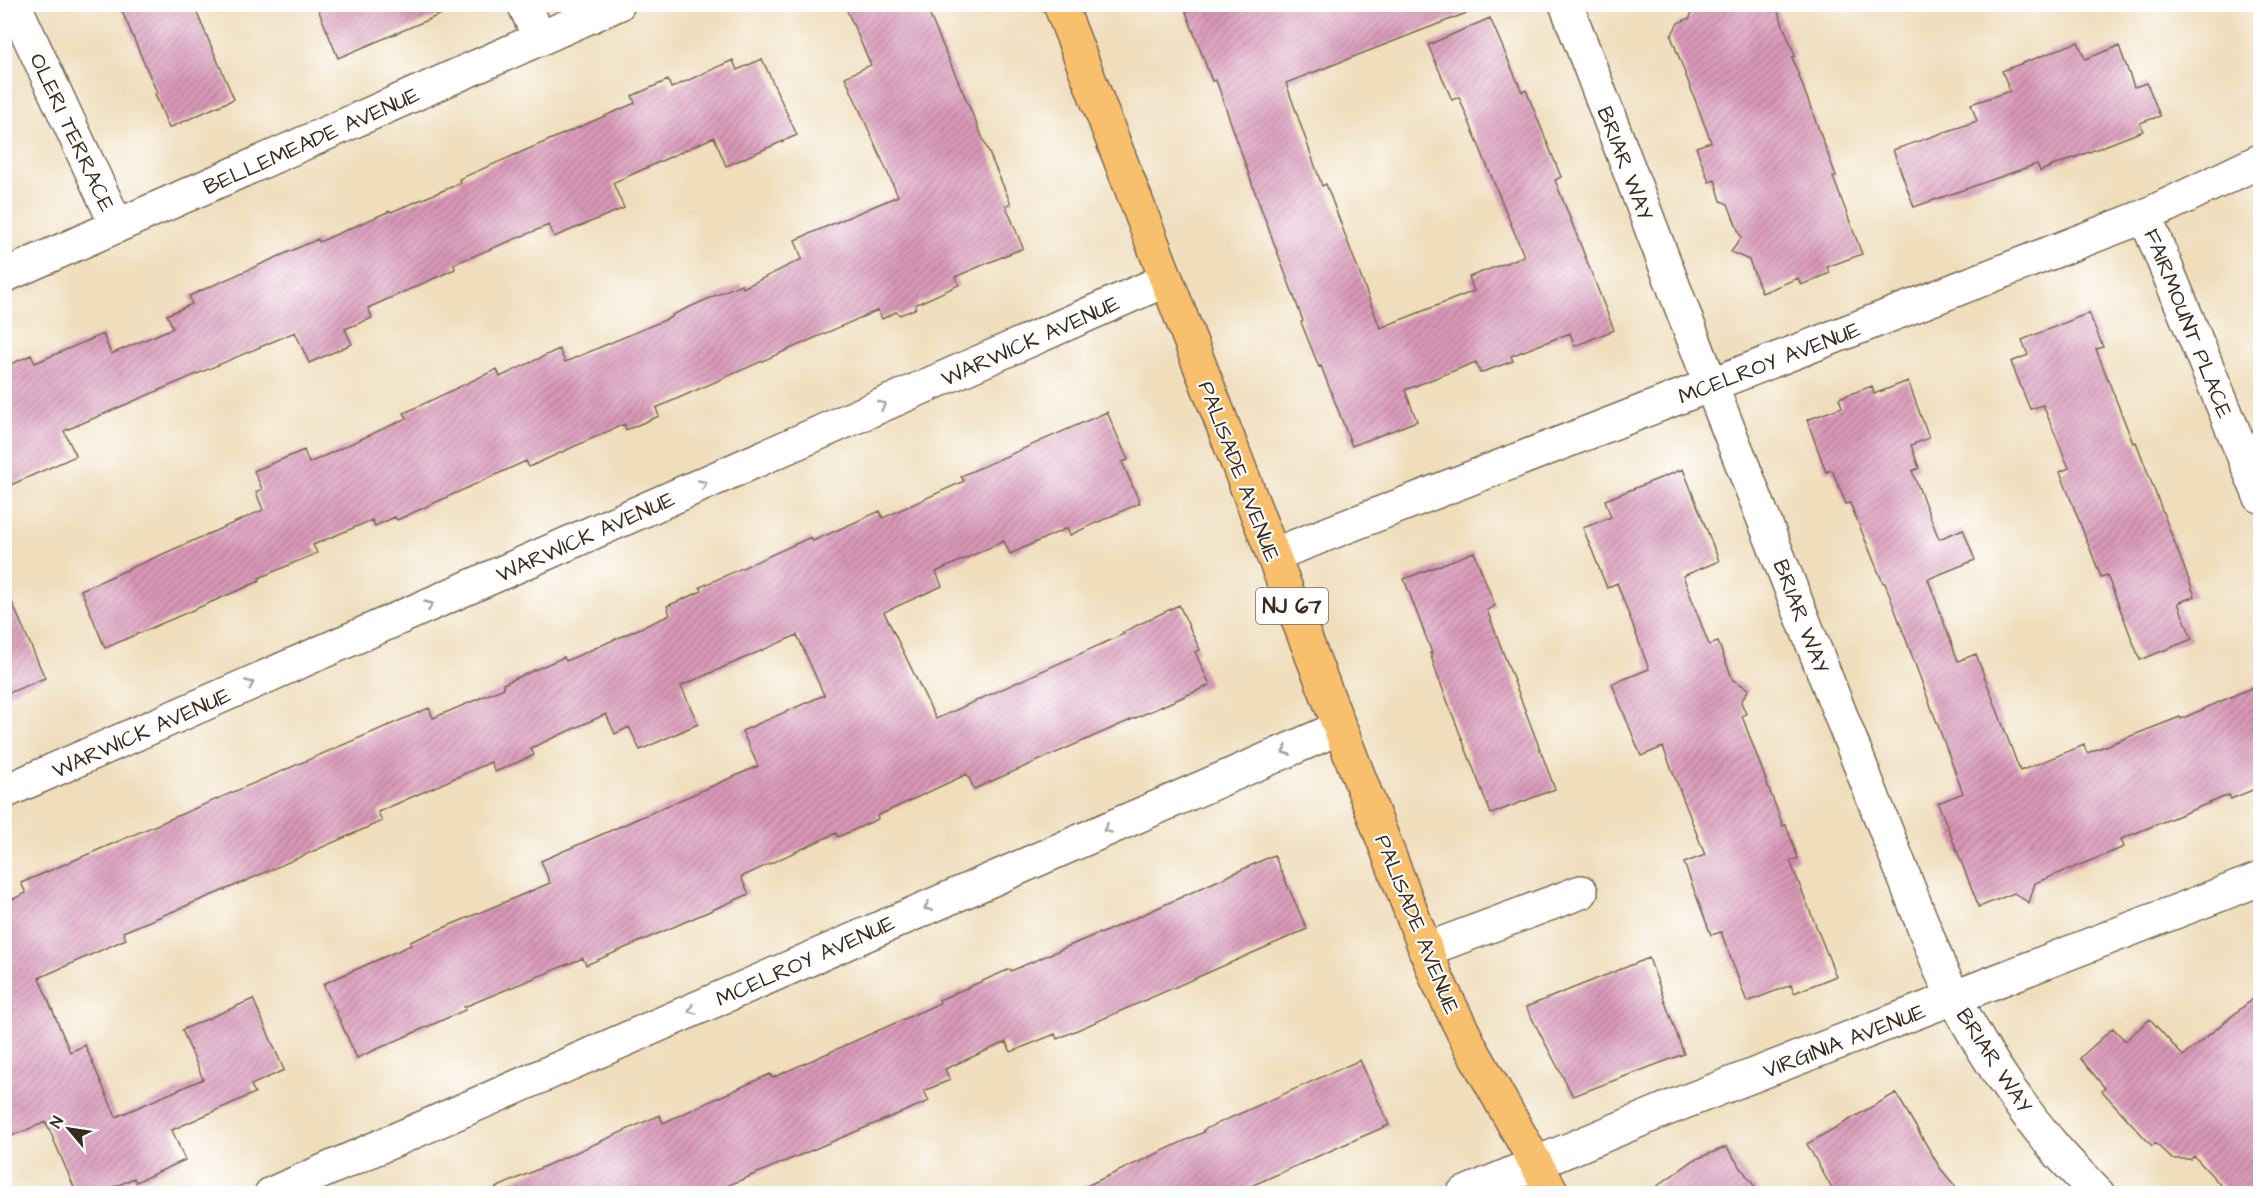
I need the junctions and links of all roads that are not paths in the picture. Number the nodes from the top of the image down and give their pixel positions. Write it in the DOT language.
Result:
graph roads {
  1 [pos="14,4"];
  2 [pos="524,4"];
  3 [pos="618,4"];
  4 [pos="1060,4"];
  5 [pos="1566,4"];
  6 [pos="540,39"];
  7 [pos="2260,160"];
  8 [pos="2145,216"];
  9 [pos="117,226"];
  10 [pos="4,276"];
  11 [pos="1166,280"];
  12 [pos="1711,385"];
  13 [pos="2260,496"];
  14 [pos="1273,555"];
  15 [pos="1339,728"];
  16 [pos="4,792"];
  17 [pos="2260,879"];
  18 [pos="1581,892"];
  19 [pos="1425,950"];
  20 [pos="1954,998"];
  21 [pos="1536,1163"];
  22 [pos="270,1194"];
  23 [pos="1463,1194"];
  24 [pos="1553,1194"];
  25 [pos="2098,1194"];
  1 -- 9 [label="street, OLERI TERRACE"];
  2 -- 6 [label="street"];
  3 -- 6 [label="street, BELLEMEADE AVENUE"];
  4 -- 11 [label="main road, PALISADE AVENUE / NJ 67"];
  5 -- 12 [label="street, BRIAR WAY"];
  6 -- 9 [label="street, BELLEMEADE AVENUE"];
  7 -- 8 [label="street, MCELROY AVENUE"];
  8 -- 12 [label="street, MCELROY AVENUE"];
  8 -- 13 [label="street, FAIRMOUNT PLACE"];
  9 -- 10 [label="street, BELLEMEADE AVENUE"];
  11 -- 14 [label="main road, PALISADE AVENUE / NJ 67"];
  16 -- 11 [label="street, WARWICK AVENUE, one-way"];
  12 -- 14 [label="street, MCELROY AVENUE"];
  12 -- 20 [label="street, BRIAR WAY"];
  14 -- 15 [label="main road, PALISADE AVENUE / NJ 67"];
  15 -- 19 [label="main road, PALISADE AVENUE / NJ 67"];
  15 -- 22 [label="street, MCELROY AVENUE, one-way"];
  17 -- 20 [label="street, VIRGINIA AVENUE"];
  18 -- 19 [label="street"];
  19 -- 21 [label="main road, PALISADE AVENUE / NJ 67"];
  20 -- 21 [label="street, VIRGINIA AVENUE"];
  20 -- 25 [label="street, BRIAR WAY"];
  21 -- 23 [label="street, VIRGINIA AVENUE"];
  21 -- 24 [label="main road, PALISADE AVENUE / NJ 67"];
}
